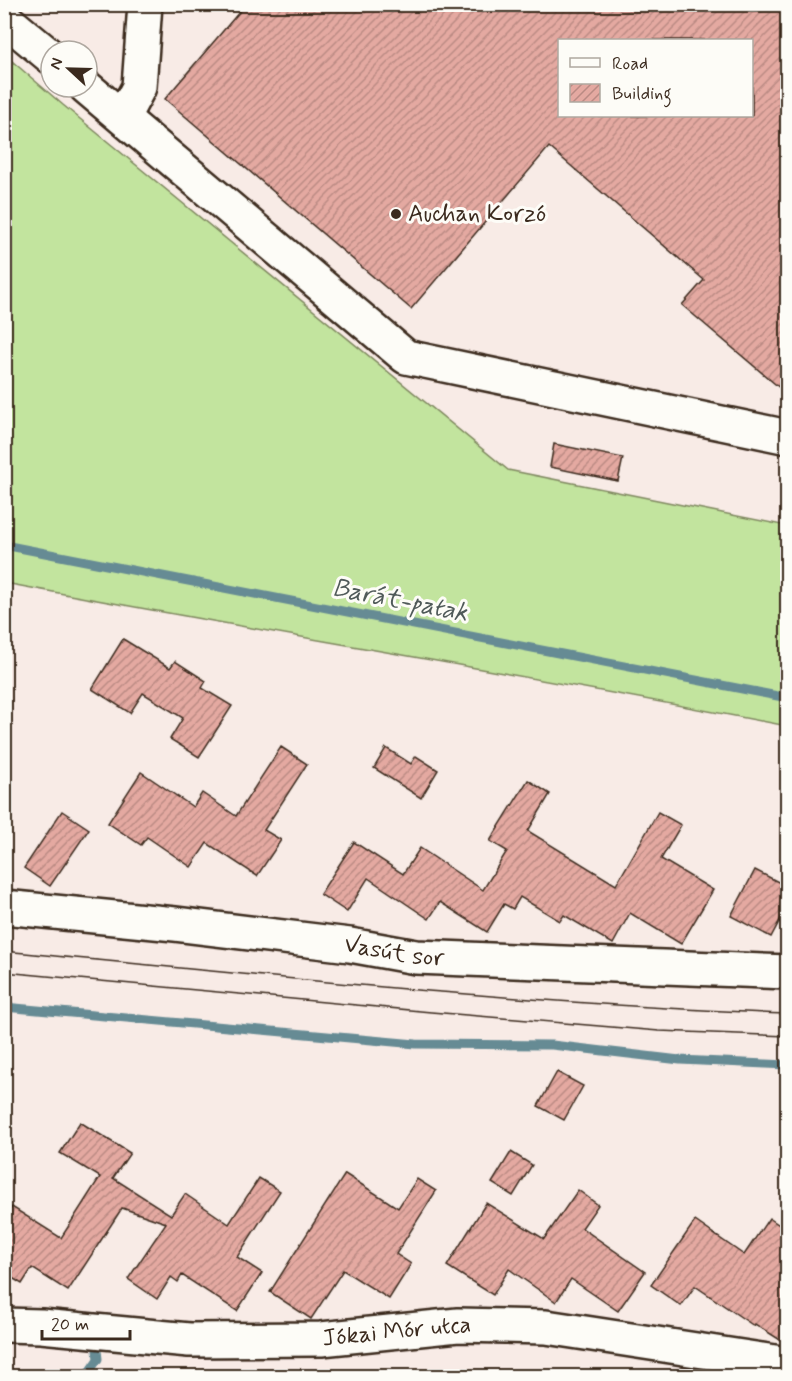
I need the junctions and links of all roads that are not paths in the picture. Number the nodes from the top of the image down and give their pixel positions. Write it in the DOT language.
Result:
graph roads {
  1 [pos="146,4"];
  2 [pos="4,18"];
  3 [pos="39,47"];
  4 [pos="99,98"];
  5 [pos="123,117"];
  6 [pos="788,437"];
  7 [pos="4,907"];
  8 [pos="788,972"];
  9 [pos="4,1325"];
  10 [pos="788,1364"];
  1 -- 5 [label="street"];
  2 -- 3 [label="street"];
  4 -- 5 [label="street"];
  5 -- 6 [label="street"];
  7 -- 8 [label="street, Vasút sor"];
  9 -- 10 [label="street, Jókai Mór utca"];
}
